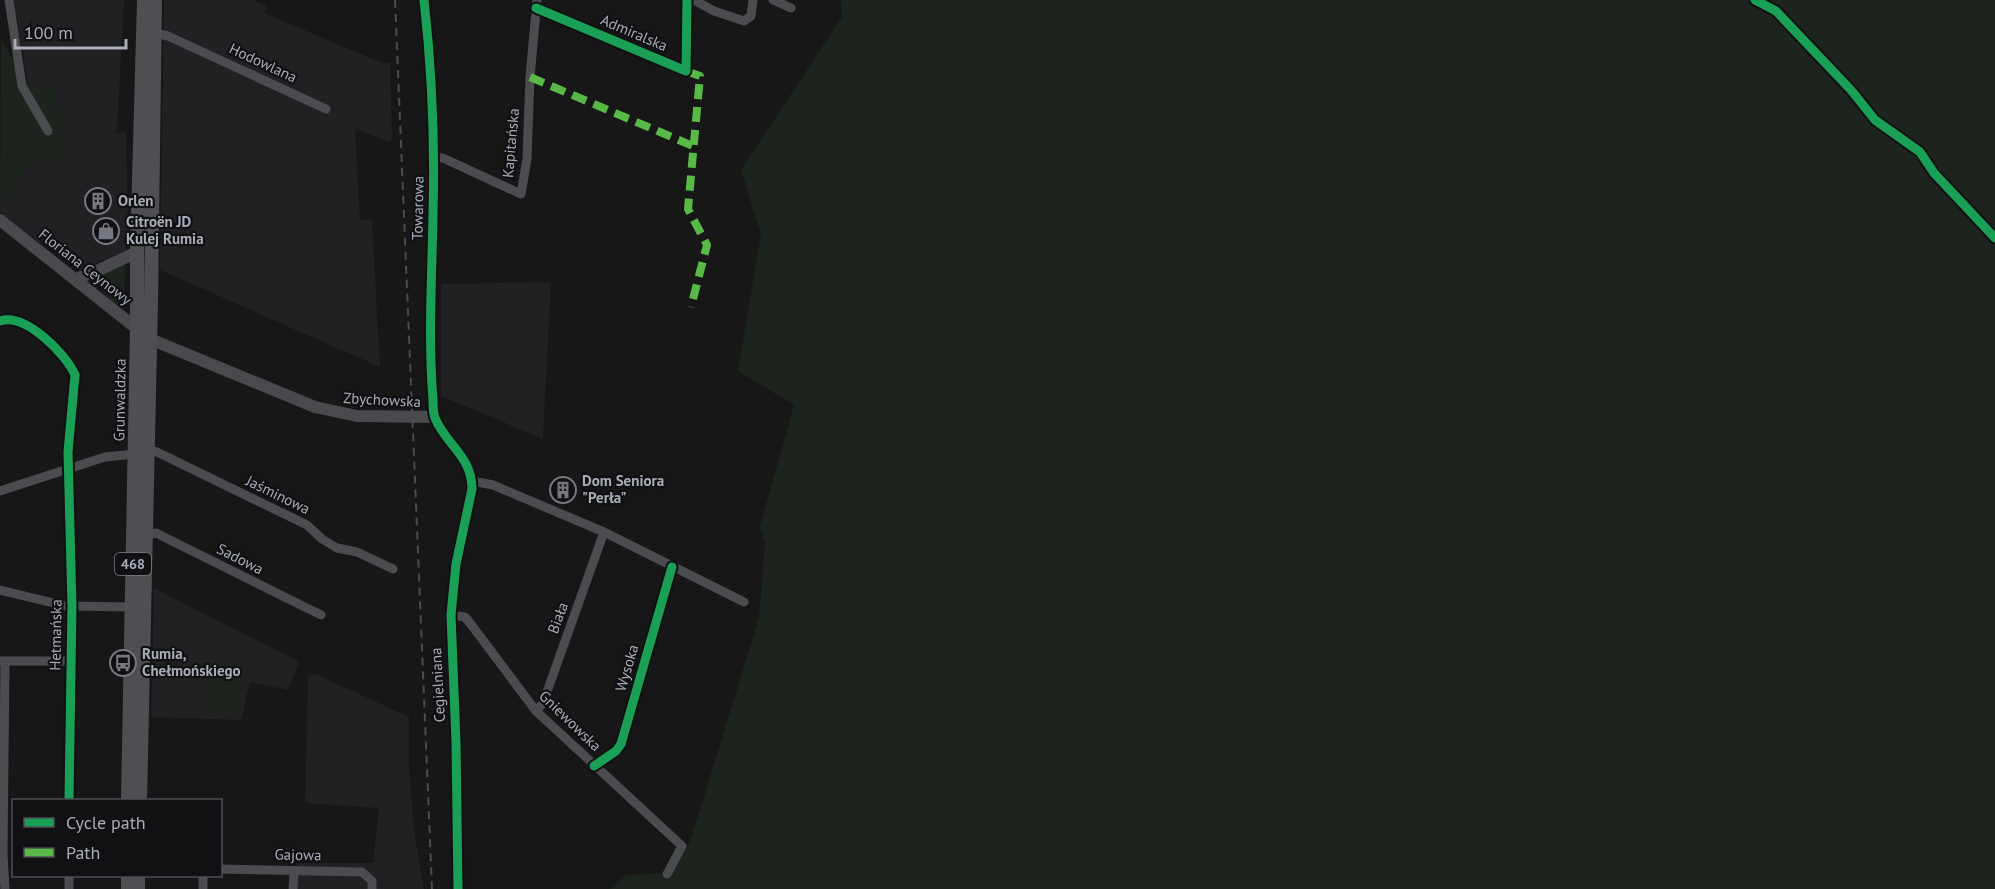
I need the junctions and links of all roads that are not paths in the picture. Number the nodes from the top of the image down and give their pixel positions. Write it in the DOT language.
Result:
graph roads {
  1 [pos="9,0"];
  2 [pos="144,0"];
  3 [pos="154,0"];
  4 [pos="424,0"];
  5 [pos="687,0"];
  6 [pos="694,0"];
  7 [pos="753,0"];
  8 [pos="773,0"];
  9 [pos="537,4"];
  10 [pos="791,8"];
  11 [pos="154,33"];
  12 [pos="326,109"];
  13 [pos="48,131"];
  14 [pos="433,157"];
  15 [pos="0,220"];
  16 [pos="137,252"];
  17 [pos="101,269"];
  18 [pos="76,279"];
  19 [pos="95,294"];
  20 [pos="0,321"];
  21 [pos="138,328"];
  22 [pos="150,339"];
  23 [pos="435,417"];
  24 [pos="142,452"];
  25 [pos="68,469"];
  26 [pos="472,481"];
  27 [pos="0,491"];
  28 [pos="604,532"];
  29 [pos="146,535"];
  30 [pos="672,567"];
  31 [pos="393,569"];
  32 [pos="0,590"];
  33 [pos="744,602"];
  34 [pos="72,606"];
  35 [pos="132,607"];
  36 [pos="321,615"];
  37 [pos="451,615"];
  38 [pos="3,661"];
  39 [pos="70,661"];
  40 [pos="536,711"];
  41 [pos="594,766"];
  42 [pos="69,799"];
  43 [pos="129,799"];
  44 [pos="140,799"];
  45 [pos="2,856"];
  46 [pos="222,869"];
  47 [pos="294,871"];
  48 [pos="666,874"];
  49 [pos="372,885"];
  50 [pos="5,889"];
  51 [pos="293,889"];
  52 [pos="458,889"];
  1 -- 13 [label="street"];
  2 -- 16 [label="main road, Grunwaldzka / 468"];
  3 -- 11 [label="main road, Grunwaldzka / 468"];
  4 -- 14 [label="street, Towarowa"];
  5 -- 9 [label="street, Admiralska"];
  6 -- 7 [label="street"];
  8 -- 10 [label="street"];
  9 -- 14 [label="street, Kapitańska"];
  11 -- 12 [label="street, Hodowlana"];
  11 -- 22 [label="main road, Grunwaldzka / 468"];
  14 -- 23 [label="street, Towarowa"];
  15 -- 18 [label="street, Floriana Ceynowy"];
  16 -- 17 [label="street"];
  16 -- 21 [label="main road, Grunwaldzka / 468"];
  17 -- 18 [label="street"];
  17 -- 19 [label="street"];
  18 -- 19 [label="street, Floriana Ceynowy"];
  19 -- 21 [label="street, Floriana Ceynowy"];
  20 -- 25 [label="street, Hetmańska"];
  21 -- 22 [label="street, Floriana Ceynowy"];
  21 -- 24 [label="main road, Grunwaldzka / 468"];
  22 -- 23 [label="street, Zbychowska"];
  22 -- 24 [label="main road, Grunwaldzka / 468"];
  23 -- 26 [label="street, Zbychowska"];
  24 -- 25 [label="street"];
  24 -- 29 [label="main road, Grunwaldzka / 468"];
  24 -- 31 [label="street, Jaśminowa"];
  24 -- 35 [label="main road, Grunwaldzka / 468"];
  25 -- 27 [label="street"];
  25 -- 34 [label="street, Hetmańska"];
  26 -- 28 [label="street"];
  26 -- 37 [label="street, Cegielniana"];
  28 -- 30 [label="street"];
  28 -- 40 [label="street, Biała"];
  29 -- 36 [label="street, Sadowa"];
  29 -- 44 [label="main road, Grunwaldzka / 468"];
  30 -- 33 [label="street"];
  30 -- 41 [label="street, Wysoka"];
  32 -- 34 [label="street"];
  34 -- 35 [label="street"];
  34 -- 39 [label="street, Hetmańska"];
  35 -- 43 [label="main road, Grunwaldzka / 468"];
  37 -- 40 [label="street, Gniewowska"];
  37 -- 52 [label="street, Cegielniana"];
  38 -- 39 [label="street"];
  38 -- 45 [label="street"];
  39 -- 42 [label="street, Hetmańska"];
  40 -- 41 [label="street, Gniewowska"];
  41 -- 48 [label="street, Gniewowska"];
  45 -- 50 [label="street"];
  46 -- 47 [label="street, Gajowa"];
  47 -- 49 [label="street, Gajowa"];
  47 -- 51 [label="street"];
}
